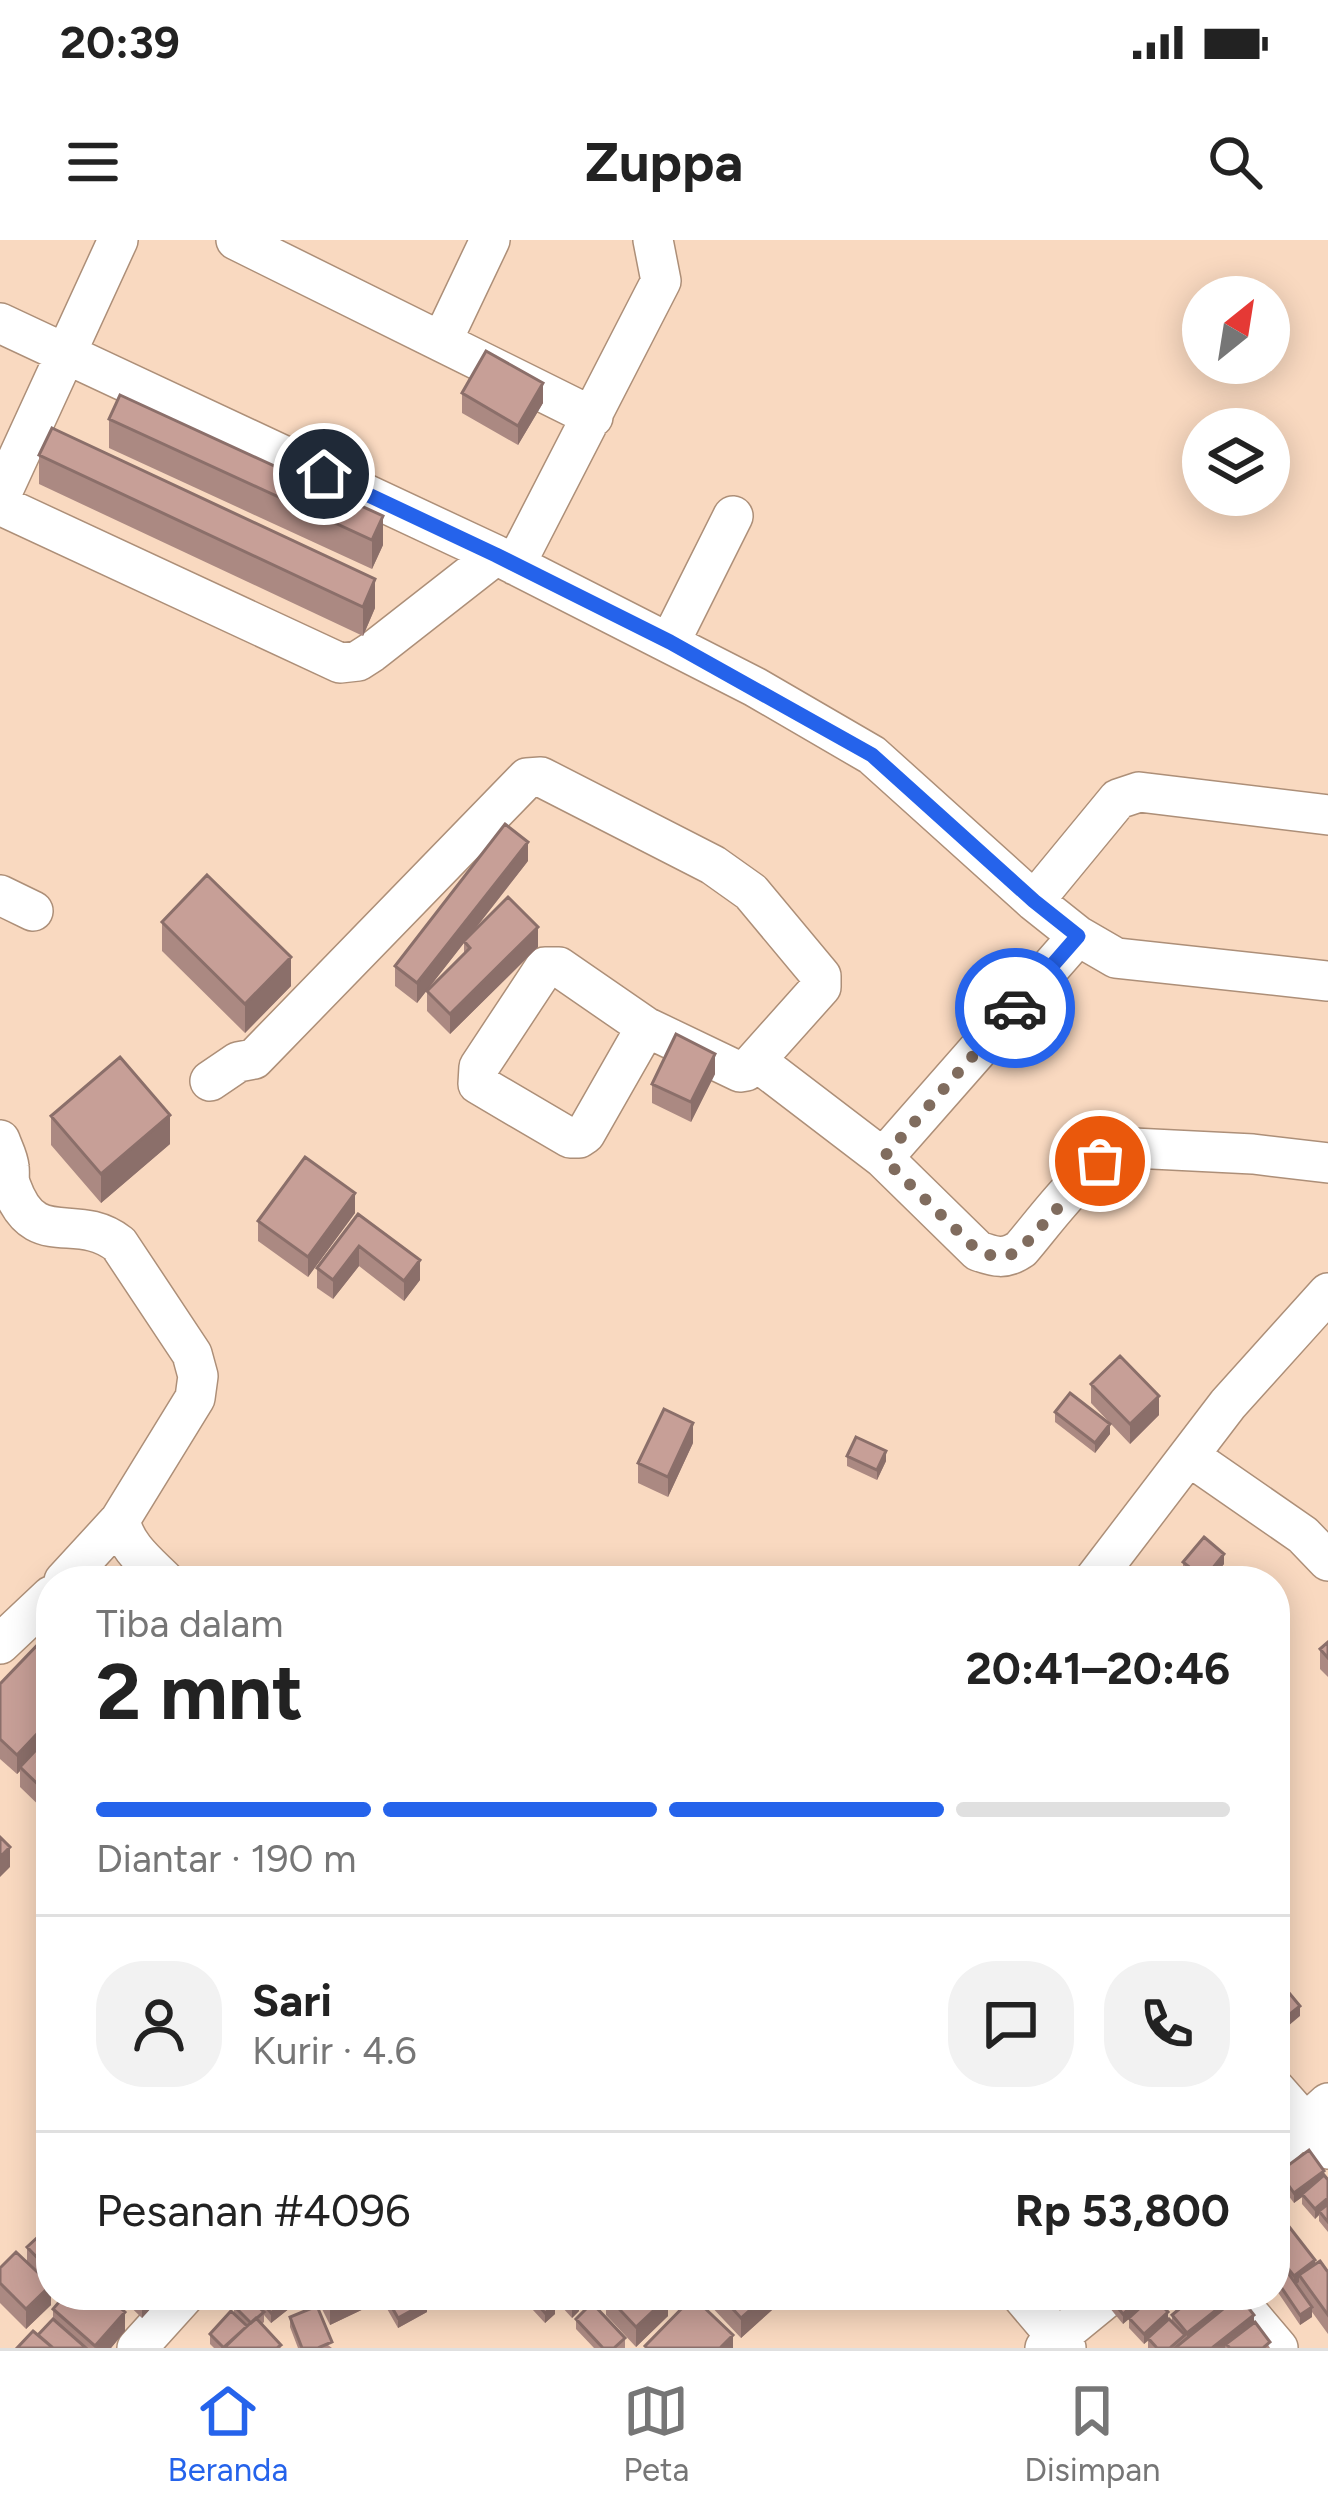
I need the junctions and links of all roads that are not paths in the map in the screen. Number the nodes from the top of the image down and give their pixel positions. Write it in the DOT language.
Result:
graph roads {
  1 [pos="118,240"];
  2 [pos="236,240"];
  3 [pos="490,240"];
  4 [pos="653,240"];
  5 [pos="293,253"];
  6 [pos="0,323"];
  7 [pos="442,341"];
  8 [pos="66,353"];
  9 [pos="593,417"];
  10 [pos="0,501"];
  11 [pos="733,516"];
  12 [pos="506,560"];
  13 [pos="670,642"];
  14 [pos="1328,815"];
  15 [pos="1034,901"];
  16 [pos="1078,936"];
  17 [pos="1328,981"];
  18 [pos="646,1027"];
  19 [pos="756,1061"];
  20 [pos="210,1081"];
  21 [pos="0,1140"];
  22 [pos="883,1158"];
  23 [pos="1328,1163"];
  24 [pos="1328,1293"];
  25 [pos="1189,1456"];
  26 [pos="120,1520"];
  27 [pos="1328,1561"];
  28 [pos="78,1566"];
  29 [pos="151,1566"];
  30 [pos="1105,1566"];
  31 [pos="36,1610"];
  32 [pos="0,1644"];
  33 [pos="1290,2101"];
  34 [pos="1321,2125"];
  35 [pos="1290,2143"];
  36 [pos="171,2310"];
  37 [pos="1032,2310"];
  38 [pos="1094,2310"];
  39 [pos="1246,2310"];
  40 [pos="1056,2345"];
  41 [pos="137,2348"];
  42 [pos="1278,2348"];
  1 -- 8 [label="street"];
  2 -- 5 [label="street"];
  3 -- 7 [label="street"];
  4 -- 9 [label="street"];
  5 -- 7 [label="street"];
  6 -- 8 [label="street"];
  7 -- 9 [label="street"];
  8 -- 10 [label="street"];
  8 -- 12 [label="street"];
  9 -- 12 [label="street"];
  10 -- 12 [label="street"];
  11 -- 13 [label="street"];
  12 -- 13 [label="street"];
  13 -- 15 [label="street"];
  14 -- 15 [label="street"];
  15 -- 16 [label="street"];
  16 -- 17 [label="street"];
  16 -- 22 [label="street"];
  18 -- 18 [label="street"];
  18 -- 19 [label="street"];
  19 -- 20 [label="street"];
  19 -- 22 [label="street"];
  21 -- 26 [label="street"];
  22 -- 23 [label="street"];
  24 -- 25 [label="street"];
  25 -- 27 [label="street"];
  25 -- 30 [label="street"];
  26 -- 28 [label="street"];
  26 -- 29 [label="street"];
  31 -- 32 [label="street"];
  33 -- 34 [label="street"];
  34 -- 35 [label="street"];
  36 -- 41 [label="street"];
  37 -- 40 [label="street"];
  38 -- 40 [label="street"];
  39 -- 42 [label="street"];
}
